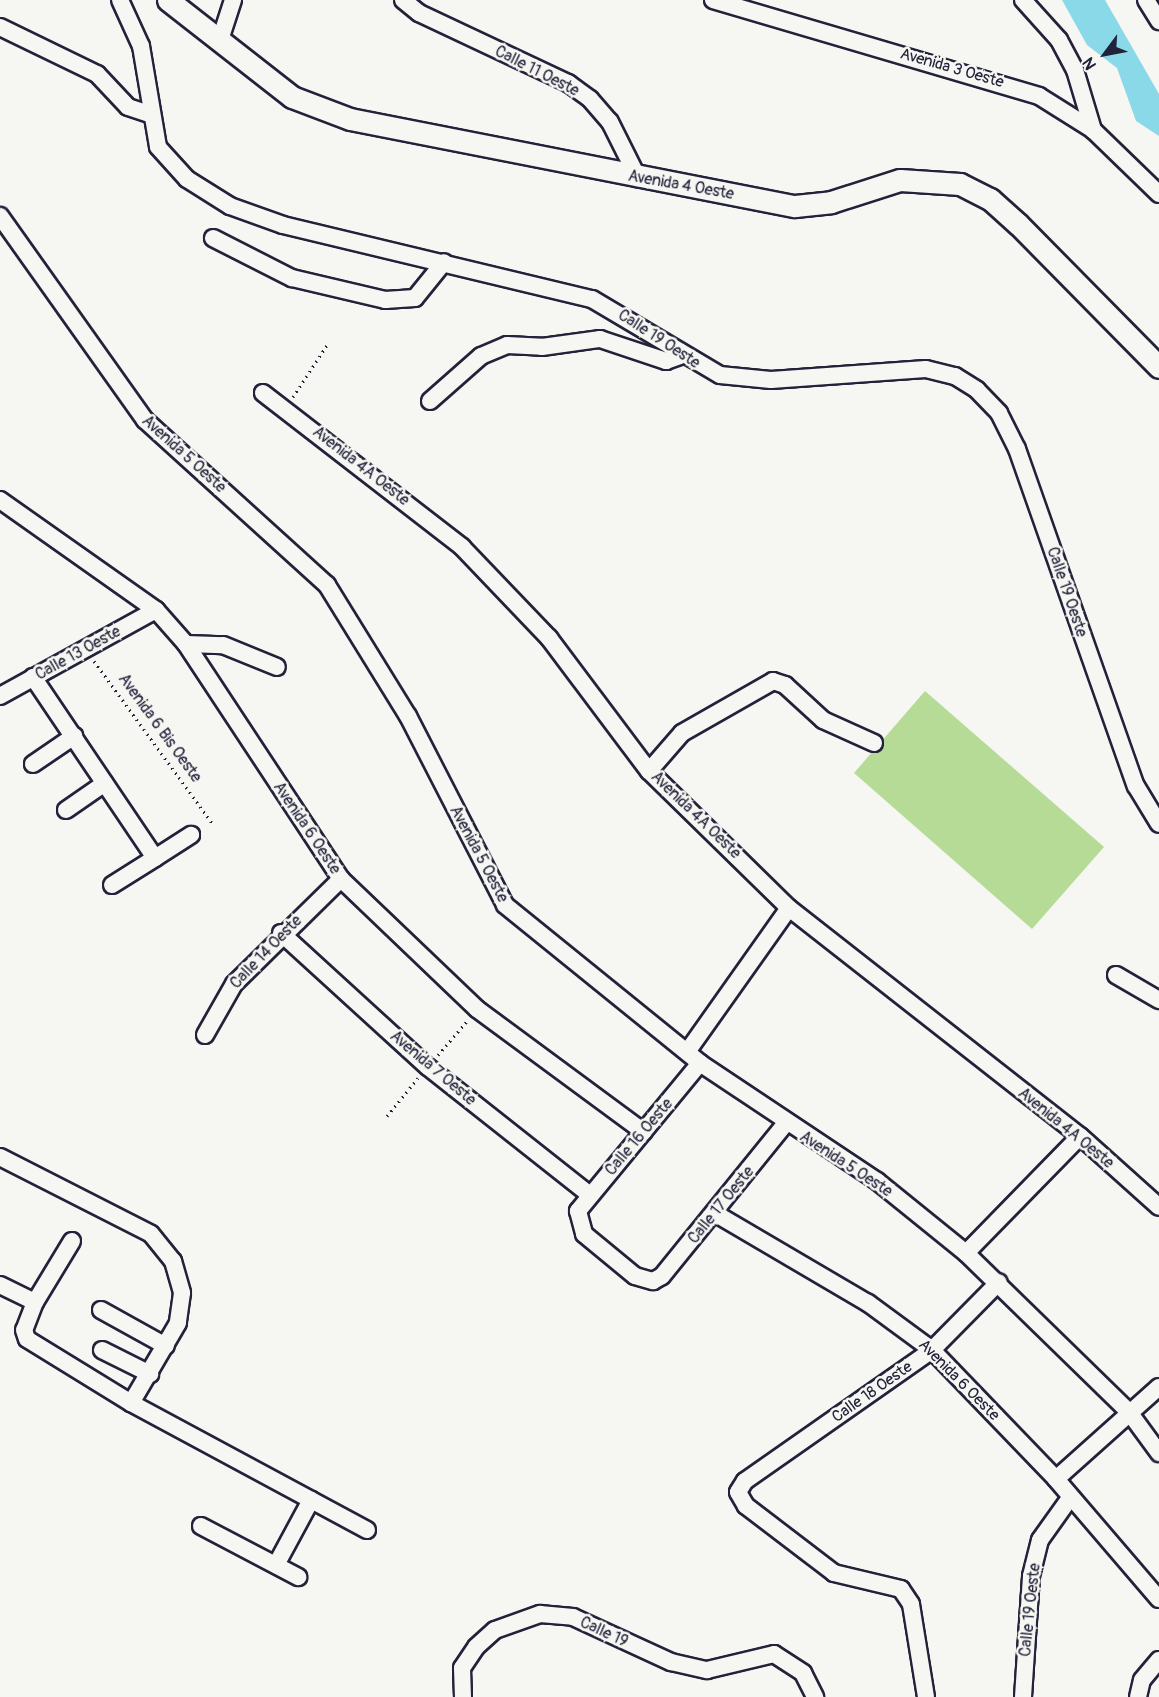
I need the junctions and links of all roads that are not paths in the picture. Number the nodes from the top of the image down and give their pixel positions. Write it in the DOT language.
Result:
graph roads {
  1 [pos="120,0"];
  2 [pos="168,0"];
  3 [pos="233,0"];
  4 [pos="403,0"];
  5 [pos="713,0"];
  6 [pos="1023,0"];
  7 [pos="1146,0"];
  8 [pos="1159,21"];
  9 [pos="0,27"];
  10 [pos="220,40"];
  11 [pos="148,114"];
  12 [pos="1093,129"];
  13 [pos="638,178"];
  14 [pos="1159,194"];
  15 [pos="0,216"];
  16 [pos="213,238"];
  17 [pos="444,261"];
  18 [pos="680,356"];
  19 [pos="1159,367"];
  20 [pos="263,393"];
  21 [pos="430,401"];
  22 [pos="0,500"];
  23 [pos="156,609"];
  24 [pos="186,644"];
  25 [pos="277,667"];
  26 [pos="33,677"];
  27 [pos="1,692"];
  28 [pos="74,736"];
  29 [pos="873,743"];
  30 [pos="33,764"];
  31 [pos="649,771"];
  32 [pos="105,783"];
  33 [pos="66,810"];
  34 [pos="1159,824"];
  35 [pos="191,835"];
  36 [pos="155,858"];
  37 [pos="341,879"];
  38 [pos="112,885"];
  39 [pos="789,908"];
  40 [pos="281,933"];
  41 [pos="1116,975"];
  42 [pos="1159,1000"];
  43 [pos="205,1035"];
  44 [pos="693,1058"];
  45 [pos="785,1124"];
  46 [pos="644,1132"];
  47 [pos="1080,1136"];
  48 [pos="0,1156"];
  49 [pos="590,1195"];
  50 [pos="1159,1207"];
  51 [pos="716,1214"];
  52 [pos="72,1241"];
  53 [pos="966,1253"];
  54 [pos="653,1281"];
  55 [pos="999,1282"];
  56 [pos="0,1285"];
  57 [pos="35,1302"];
  58 [pos="101,1310"];
  59 [pos="166,1346"];
  60 [pos="102,1350"];
  61 [pos="932,1350"];
  62 [pos="150,1374"];
  63 [pos="1159,1387"];
  64 [pos="131,1403"];
  65 [pos="1128,1412"];
  66 [pos="1159,1453"];
  67 [pos="1056,1479"];
  68 [pos="1070,1498"];
  69 [pos="311,1500"];
  70 [pos="201,1526"];
  71 [pos="367,1530"];
  72 [pos="276,1565"];
  73 [pos="298,1577"];
  74 [pos="1159,1599"];
  75 [pos="1159,1660"];
  76 [pos="462,1697"];
  77 [pos="814,1697"];
  78 [pos="926,1697"];
  79 [pos="1023,1697"];
  80 [pos="1138,1697"];
  1 -- 11 [label="street, Calle 19 Oeste"];
  2 -- 10 [label="main road, Avenida 4 Oeste"];
  3 -- 10 [label="street"];
  4 -- 13 [label="street, Calle 11 Oeste"];
  5 -- 12 [label="street, Avenida 3 Oeste"];
  6 -- 12 [label="street"];
  7 -- 8 [label="street"];
  9 -- 11 [label="street"];
  10 -- 13 [label="main road, Avenida 4 Oeste"];
  11 -- 17 [label="street, Calle 19 Oeste"];
  12 -- 14 [label="street, Avenida 3 Oeste"];
  13 -- 19 [label="main road, Avenida 4 Oeste"];
  15 -- 44 [label="street, Avenida 5 Oeste"];
  16 -- 17 [label="street"];
  17 -- 18 [label="street, Calle 19 Oeste"];
  18 -- 21 [label="street"];
  18 -- 34 [label="street, Calle 19 Oeste"];
  20 -- 31 [label="street, Avenida 4A Oeste"];
  22 -- 23 [label="street, Avenida 6 Oeste"];
  23 -- 24 [label="street, Avenida 6 Oeste"];
  23 -- 26 [label="street, Calle 13 Oeste"];
  24 -- 25 [label="street"];
  24 -- 37 [label="street, Avenida 6 Oeste"];
  26 -- 27 [label="street, Calle 13 Oeste"];
  26 -- 28 [label="street"];
  28 -- 30 [label="street"];
  28 -- 32 [label="street"];
  29 -- 31 [label="street"];
  31 -- 39 [label="street, Avenida 4A Oeste"];
  32 -- 33 [label="street"];
  32 -- 36 [label="street"];
  35 -- 36 [label="street"];
  36 -- 38 [label="street"];
  37 -- 40 [label="street, Calle 14 Oeste"];
  37 -- 46 [label="street, Avenida 6 Oeste"];
  39 -- 44 [label="street, Calle 16 Oeste"];
  39 -- 47 [label="street, Avenida 4A Oeste"];
  40 -- 43 [label="street, Calle 14 Oeste"];
  40 -- 49 [label="street, Avenida 7 Oeste"];
  41 -- 42 [label="street"];
  44 -- 45 [label="street, Avenida 5 Oeste"];
  44 -- 46 [label="street, Calle 16 Oeste"];
  45 -- 51 [label="street, Calle 17 Oeste"];
  45 -- 53 [label="street, Avenida 5 Oeste"];
  46 -- 49 [label="street, Calle 16 Oeste"];
  47 -- 50 [label="street, Avenida 4A Oeste"];
  47 -- 53 [label="street"];
  48 -- 59 [label="street"];
  49 -- 54 [label="street, Calle 16 Oeste"];
  51 -- 54 [label="street, Calle 17 Oeste"];
  51 -- 61 [label="street, Avenida 6 Oeste"];
  52 -- 57 [label="street"];
  53 -- 55 [label="street, Avenida 5 Oeste"];
  55 -- 61 [label="street, Calle 18 Oeste"];
  55 -- 65 [label="street, Avenida 5 Oeste"];
  56 -- 57 [label="street"];
  57 -- 64 [label="street"];
  58 -- 59 [label="street"];
  59 -- 62 [label="street"];
  60 -- 62 [label="street"];
  61 -- 67 [label="street, Avenida 6 Oeste"];
  61 -- 78 [label="street, Calle 18 Oeste"];
  62 -- 64 [label="street"];
  63 -- 65 [label="street"];
  64 -- 69 [label="street"];
  65 -- 66 [label="street, Avenida 5 Oeste"];
  65 -- 67 [label="street"];
  67 -- 68 [label="street, Avenida 6 Oeste"];
  68 -- 74 [label="street, Avenida 6 Oeste"];
  68 -- 79 [label="street, Calle 19 Oeste"];
  69 -- 71 [label="street"];
  69 -- 72 [label="street"];
  70 -- 72 [label="street"];
  72 -- 73 [label="street"];
  75 -- 80 [label="street"];
  76 -- 77 [label="street, Calle 19"];
}
